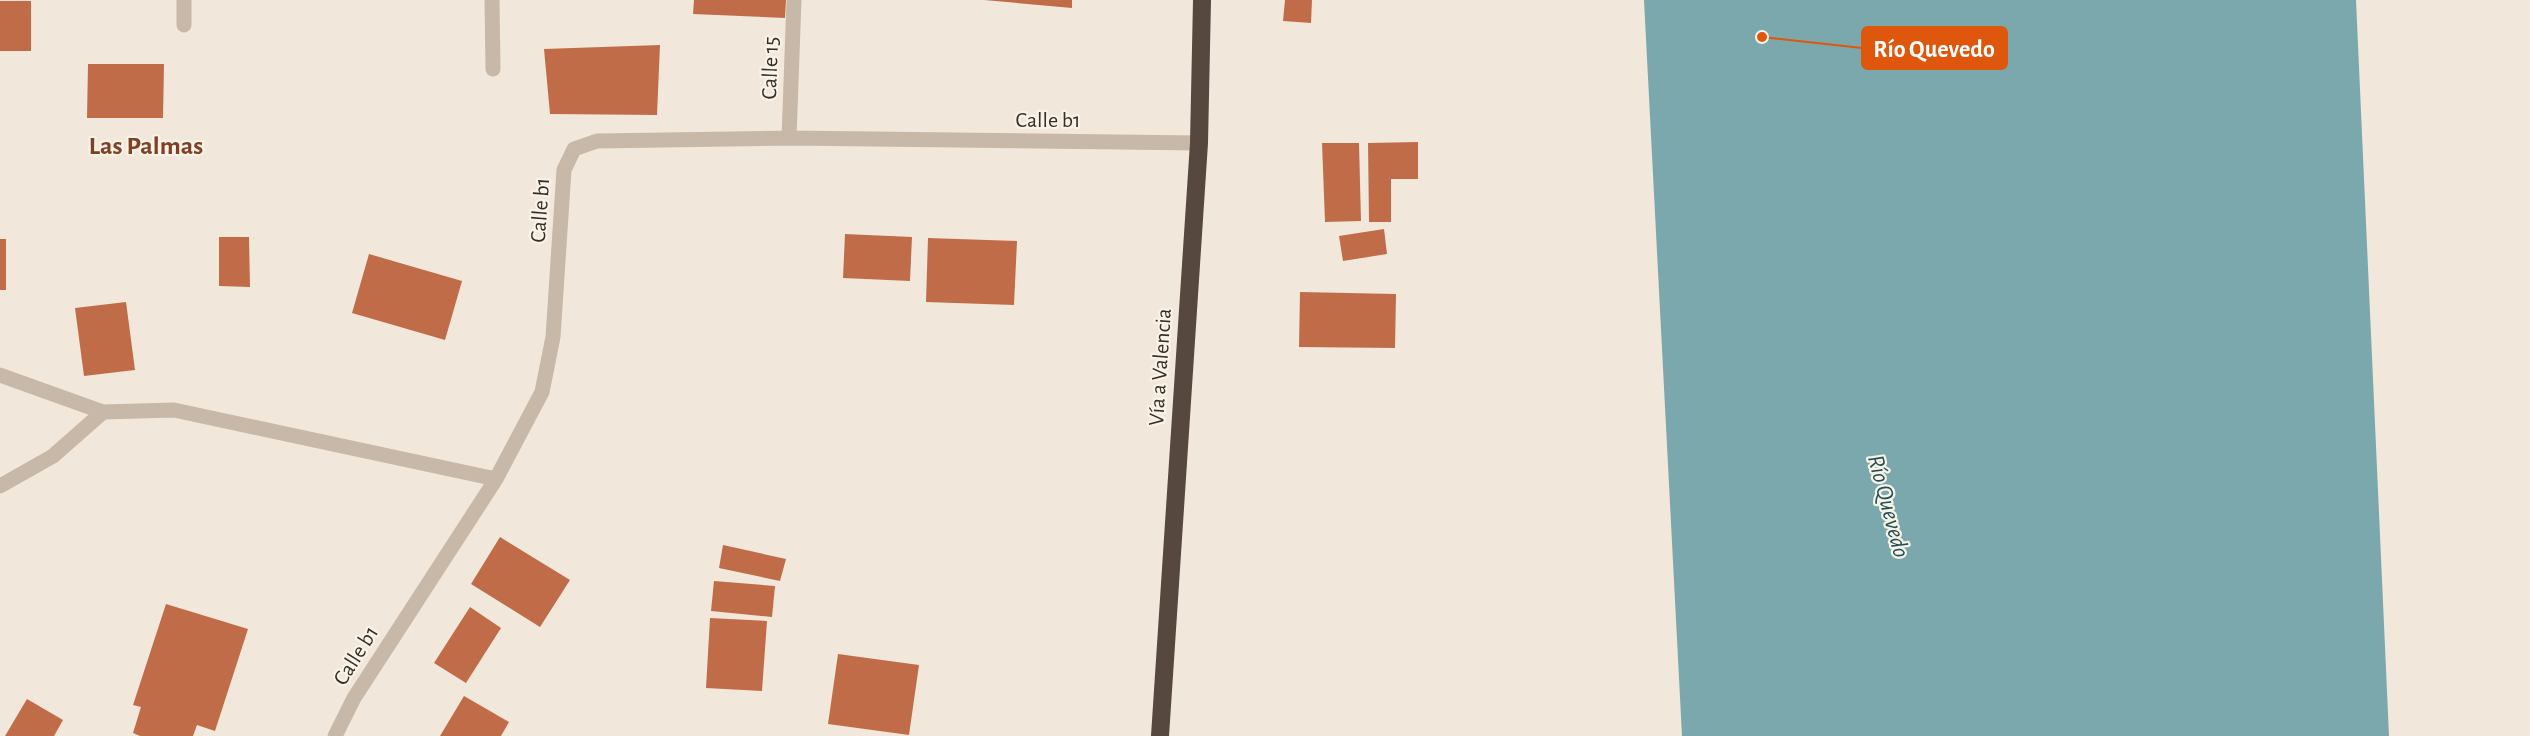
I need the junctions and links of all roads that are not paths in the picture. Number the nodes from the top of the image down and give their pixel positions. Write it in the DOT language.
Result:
graph roads {
  1 [pos="184,0"];
  2 [pos="492,0"];
  3 [pos="794,0"];
  4 [pos="1202,0"];
  5 [pos="184,25"];
  6 [pos="494,69"];
  7 [pos="789,138"];
  8 [pos="1199,143"];
  9 [pos="0,375"];
  10 [pos="103,412"];
  11 [pos="496,480"];
  12 [pos="0,486"];
  13 [pos="334,736"];
  14 [pos="1160,736"];
  1 -- 5 [label="street"];
  2 -- 6 [label="street"];
  3 -- 7 [label="street, Calle 15"];
  4 -- 8 [label="highway, Vía a Valencia"];
  7 -- 8 [label="street, Calle b1"];
  7 -- 11 [label="street, Calle b1"];
  8 -- 14 [label="highway, Vía a Valencia"];
  9 -- 10 [label="street"];
  10 -- 11 [label="street"];
  10 -- 12 [label="street"];
  11 -- 13 [label="street, Calle b1"];
}
